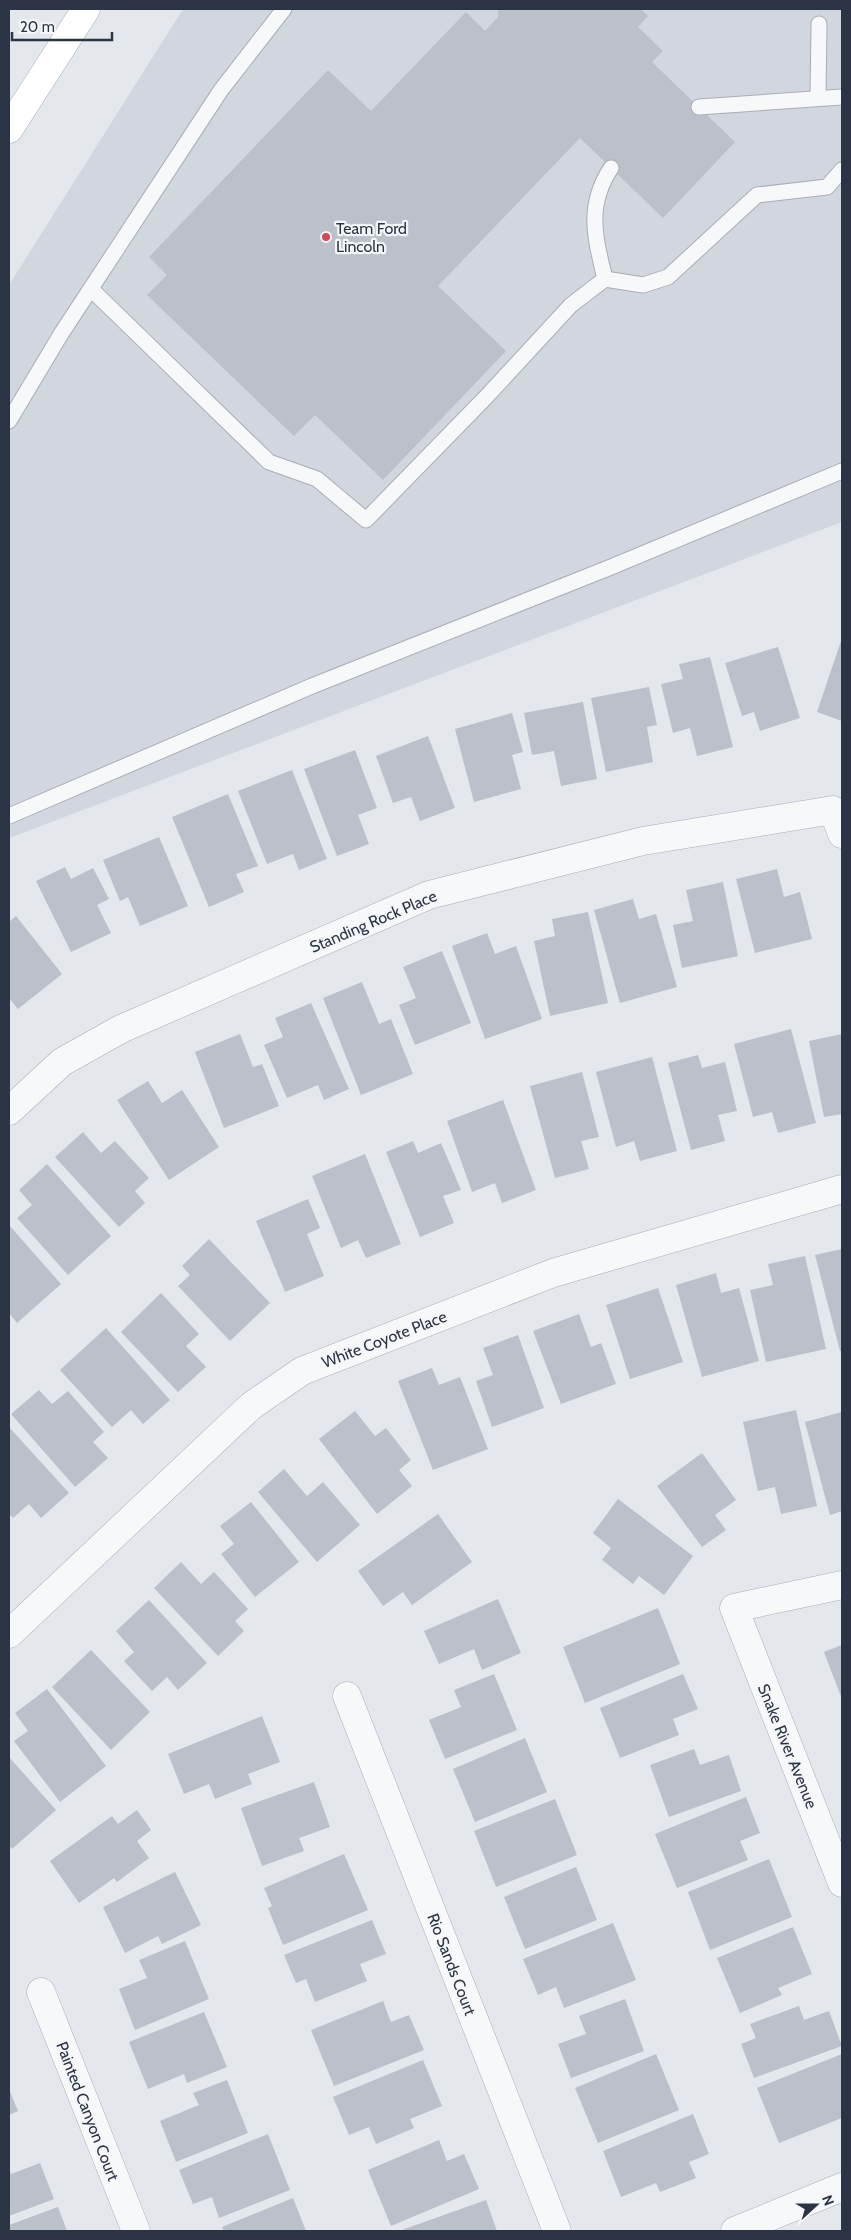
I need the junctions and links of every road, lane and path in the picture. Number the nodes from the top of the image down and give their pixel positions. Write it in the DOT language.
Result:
graph roads {
  1 [pos="86,9"];
  2 [pos="284,9"];
  3 [pos="819,24"];
  4 [pos="842,97"];
  5 [pos="818,98"];
  6 [pos="698,107"];
  7 [pos="9,129"];
  8 [pos="612,168"];
  9 [pos="842,170"];
  10 [pos="605,279"];
  11 [pos="91,289"];
  12 [pos="9,421"];
  13 [pos="842,471"];
  14 [pos="9,816"];
  15 [pos="838,822"];
  16 [pos="9,1111"];
  17 [pos="842,1189"];
  18 [pos="842,1585"];
  19 [pos="9,1634"];
  20 [pos="347,1696"];
  21 [pos="842,1883"];
  22 [pos="41,1992"];
  23 [pos="842,2187"];
  24 [pos="136,2231"];
  25 [pos="557,2231"];
  26 [pos="735,2231"];
  1 -- 7 [label="main road"];
  2 -- 11 [label="lane"];
  3 -- 5 [label="lane"];
  4 -- 5 [label="lane"];
  5 -- 6 [label="lane"];
  8 -- 10 [label="lane"];
  9 -- 10 [label="lane"];
  10 -- 11 [label="lane"];
  11 -- 12 [label="lane"];
  13 -- 14 [label="lane"];
  15 -- 16 [label="street, Standing Rock Place"];
  17 -- 19 [label="street, White Coyote Place"];
  18 -- 21 [label="street, Snake River Avenue"];
  20 -- 25 [label="street, Rio Sands Court"];
  22 -- 24 [label="street, Painted Canyon Court"];
  23 -- 26 [label="street"];
}
